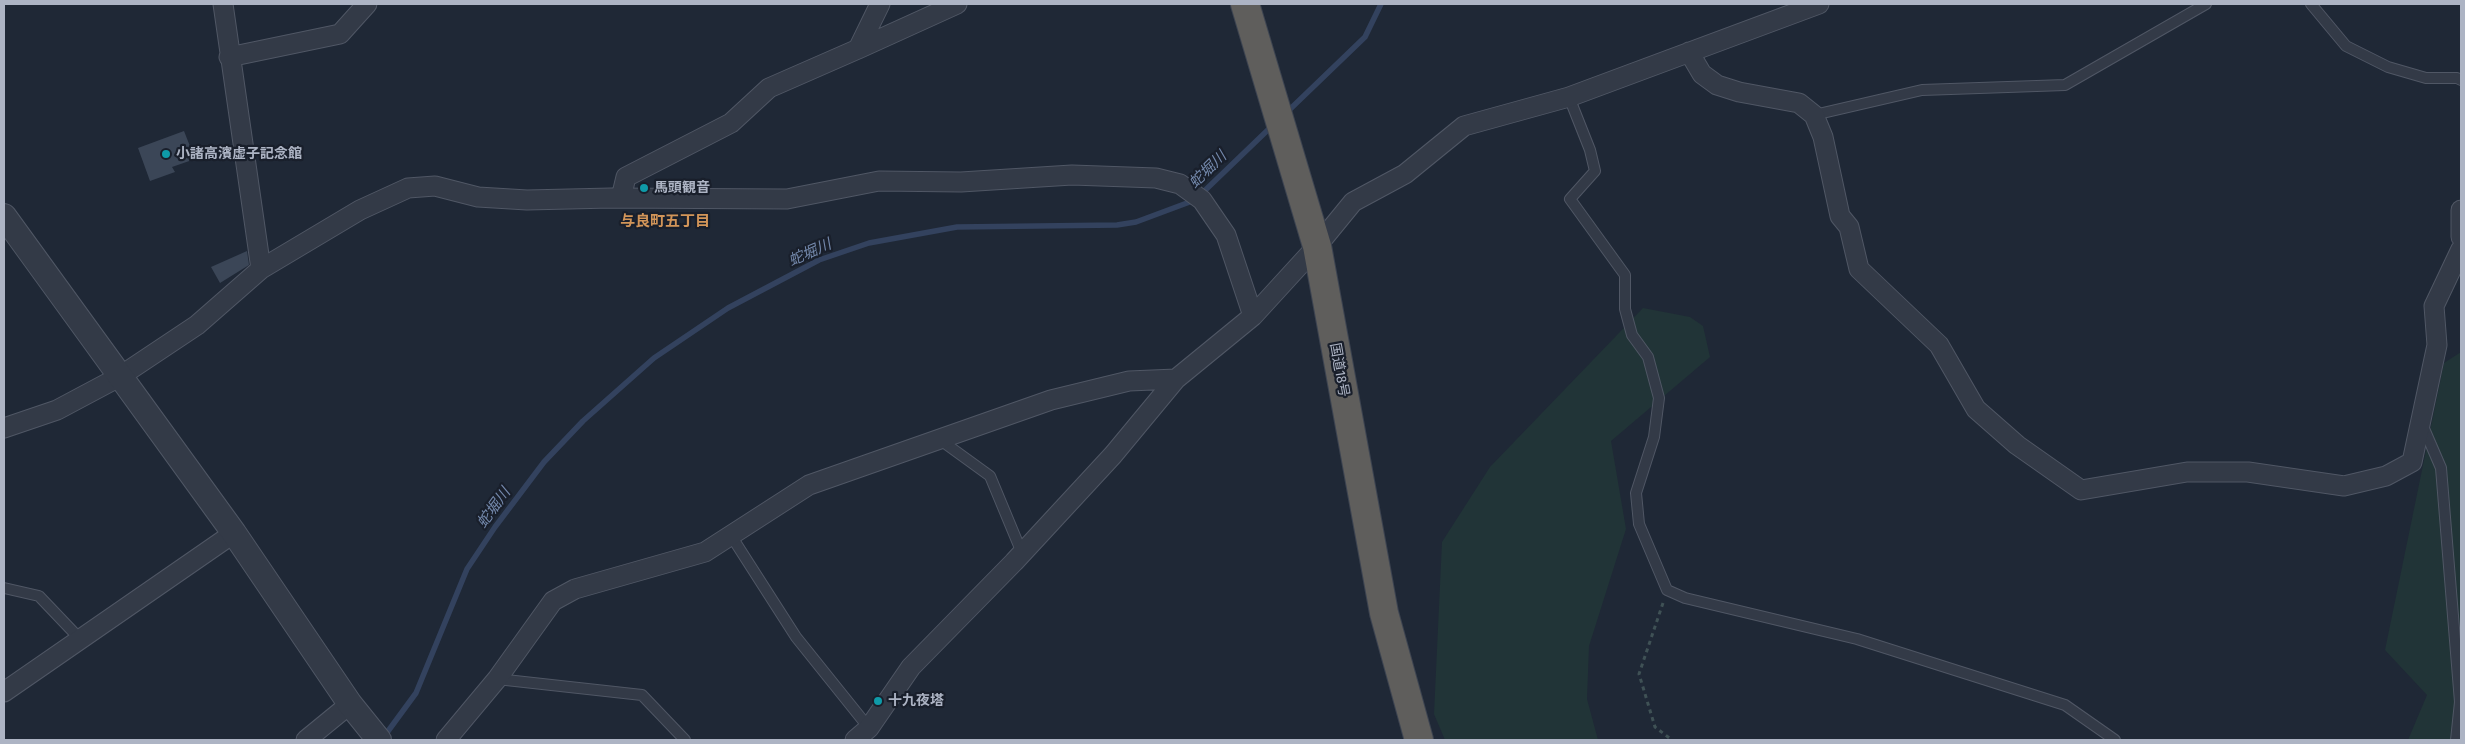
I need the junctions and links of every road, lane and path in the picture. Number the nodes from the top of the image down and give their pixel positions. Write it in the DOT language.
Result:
graph roads {
  1 [pos="223,4"];
  2 [pos="367,4"];
  3 [pos="880,4"];
  4 [pos="957,4"];
  5 [pos="1245,4"];
  6 [pos="1819,4"];
  7 [pos="2206,4"];
  8 [pos="2311,4"];
  9 [pos="1797,8"];
  10 [pos="858,49"];
  11 [pos="1689,52"];
  12 [pos="230,57"];
  13 [pos="2461,80"];
  14 [pos="1569,97"];
  15 [pos="1814,114"];
  16 [pos="621,198"];
  17 [pos="2461,210"];
  18 [pos="4,216"];
  19 [pos="2461,237"];
  20 [pos="1316,246"];
  21 [pos="2461,249"];
  22 [pos="261,269"];
  23 [pos="1253,316"];
  24 [pos="119,377"];
  25 [pos="1176,378"];
  26 [pos="2420,421"];
  27 [pos="4,428"];
  28 [pos="939,439"];
  29 [pos="234,533"];
  30 [pos="730,534"];
  31 [pos="1022,553"];
  32 [pos="4,588"];
  33 [pos="1667,590"];
  34 [pos="80,639"];
  35 [pos="496,679"];
  36 [pos="4,692"];
  37 [pos="350,704"];
  38 [pos="862,734"];
  39 [pos="306,740"];
  40 [pos="379,740"];
  41 [pos="446,740"];
  42 [pos="685,740"];
  43 [pos="1419,740"];
  44 [pos="1672,740"];
  45 [pos="2115,740"];
  46 [pos="2456,740"];
  1 -- 12 [label="street"];
  2 -- 12 [label="street"];
  3 -- 10 [label="street"];
  4 -- 10 [label="street"];
  5 -- 20 [label="highway, 国道18号"];
  6 -- 9 [label="street"];
  7 -- 15 [label="lane"];
  8 -- 13 [label="lane"];
  9 -- 11 [label="street"];
  10 -- 16 [label="street"];
  11 -- 14 [label="street"];
  11 -- 15 [label="street"];
  12 -- 22 [label="street"];
  14 -- 20 [label="street"];
  14 -- 33 [label="lane"];
  15 -- 26 [label="street"];
  16 -- 22 [label="street"];
  16 -- 23 [label="street"];
  17 -- 19 [label="street"];
  18 -- 24 [label="street"];
  20 -- 23 [label="street"];
  20 -- 43 [label="highway, 国道18号"];
  21 -- 26 [label="street"];
  22 -- 24 [label="street"];
  23 -- 25 [label="street"];
  24 -- 27 [label="street"];
  24 -- 29 [label="street"];
  25 -- 28 [label="street"];
  25 -- 31 [label="street"];
  26 -- 46 [label="lane"];
  28 -- 30 [label="street"];
  28 -- 31 [label="lane"];
  29 -- 34 [label="street"];
  29 -- 37 [label="street"];
  30 -- 35 [label="street"];
  30 -- 38 [label="lane"];
  31 -- 38 [label="street"];
  32 -- 34 [label="lane"];
  33 -- 44 [label="path"];
  33 -- 45 [label="lane"];
  34 -- 36 [label="street"];
  35 -- 41 [label="street"];
  35 -- 42 [label="lane"];
  37 -- 39 [label="street"];
  37 -- 40 [label="street"];
}
